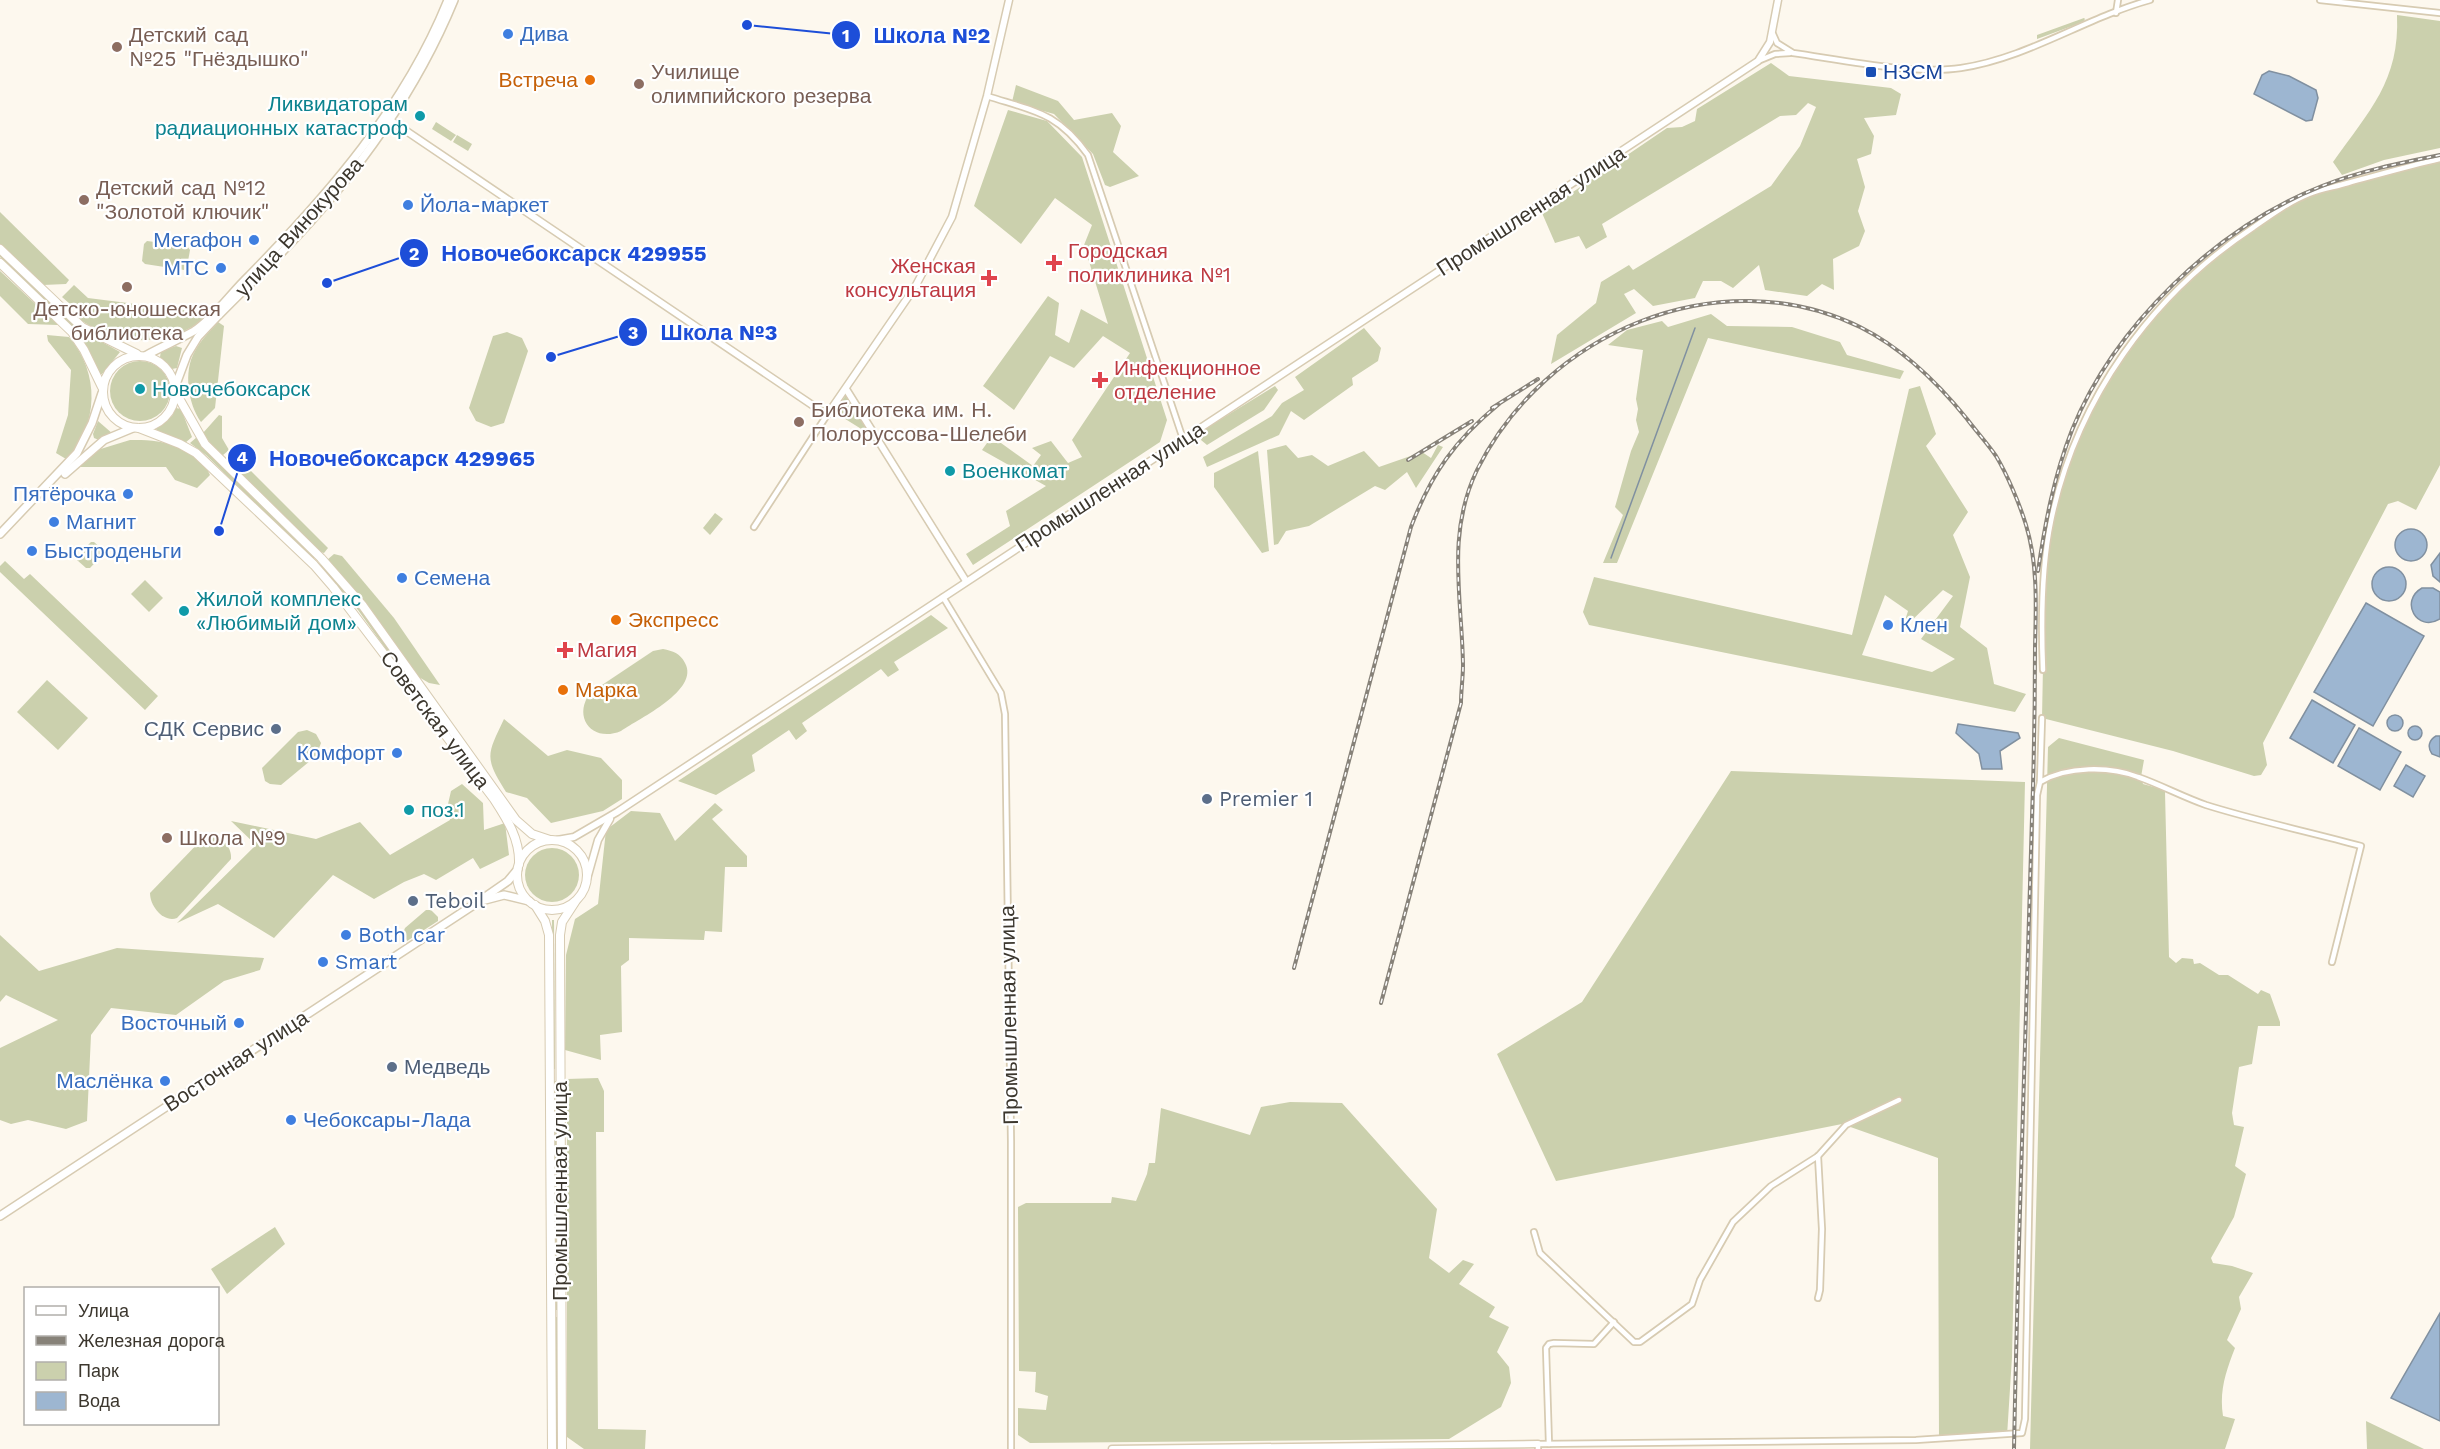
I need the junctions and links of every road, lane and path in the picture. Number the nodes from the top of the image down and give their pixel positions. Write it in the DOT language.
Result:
graph roads {
  1 [pos="1009,0"];
  2 [pos="1778,0"];
  3 [pos="2118,0"];
  4 [pos="2150,0"];
  5 [pos="2320,0"];
  6 [pos="448,1"];
  7 [pos="2377,3"];
  8 [pos="2116,13"];
  9 [pos="2440,13"];
  10 [pos="1773,34"];
  11 [pos="1793,53"];
  12 [pos="1758,61"];
  13 [pos="987,96"];
  14 [pos="387,119"];
  15 [pos="372,141"];
  16 [pos="2440,159"];
  17 [pos="0,249"];
  18 [pos="0,263"];
  19 [pos="142,355"];
  20 [pos="846,389"];
  21 [pos="176,390"];
  22 [pos="102,391"];
  23 [pos="827,415"];
  24 [pos="136,428"];
  25 [pos="1183,439"];
  26 [pos="754,528"];
  27 [pos="0,534"];
  28 [pos="0,540"];
  29 [pos="966,581"];
  30 [pos="943,597"];
  31 [pos="2043,670"];
  32 [pos="2042,718"];
  33 [pos="481,776"];
  34 [pos="2040,782"];
  35 [pos="496,797"];
  36 [pos="617,812"];
  37 [pos="554,840"];
  38 [pos="519,867"];
  39 [pos="587,879"];
  40 [pos="575,902"];
  41 [pos="532,903"];
  42 [pos="472,906"];
  43 [pos="2332,962"];
  44 [pos="550,1075"];
  45 [pos="560,1075"];
  46 [pos="1899,1100"];
  47 [pos="1818,1156"];
  48 [pos="0,1216"];
  49 [pos="1534,1232"];
  50 [pos="1818,1298"];
  51 [pos="551,1314"];
  52 [pos="561,1314"];
  53 [pos="1614,1322"];
  54 [pos="1827,1441"];
  55 [pos="1549,1444"];
  56 [pos="1538,1446"];
  57 [pos="552,1449"];
  58 [pos="562,1449"];
  59 [pos="1011,1449"];
  60 [pos="1112,1449"];
  61 [pos="1827,1449"];
  1 -- 13 [label="street"];
  2 -- 10 [label="street"];
  3 -- 8 [label="street"];
  4 -- 8 [label="street"];
  5 -- 7 [label="street"];
  6 -- 14 [label="main road, улица Винокурова"];
  7 -- 9 [label="street"];
  8 -- 11 [label="street"];
  10 -- 11 [label="street"];
  10 -- 12 [label="street, Промышленная улица"];
  11 -- 12 [label="street"];
  12 -- 25 [label="street, Промышленная улица"];
  13 -- 20 [label="street"];
  13 -- 25 [label="street"];
  14 -- 15 [label="main road, улица Винокурова"];
  14 -- 23 [label="street"];
  15 -- 19 [label="main road, улица Винокурова"];
  15 -- 21 [label="main road, улица Винокурова"];
  16 -- 31 [label="street"];
  17 -- 19 [label="main road"];
  18 -- 22 [label="main road"];
  19 -- 21 [label="main road"];
  19 -- 22 [label="main road"];
  20 -- 23 [label="street"];
  20 -- 29 [label="street"];
  21 -- 24 [label="main road"];
  21 -- 33 [label="main road, Советская улица"];
  22 -- 24 [label="main road"];
  22 -- 27 [label="main road"];
  23 -- 26 [label="street"];
  24 -- 28 [label="main road"];
  24 -- 33 [label="main road, Советская улица"];
  25 -- 29 [label="street, Промышленная улица"];
  29 -- 30 [label="street, Промышленная улица"];
  30 -- 36 [label="street, Промышленная улица"];
  30 -- 59 [label="street, Промышленная улица"];
  32 -- 34 [label="street"];
  33 -- 35 [label="main road, Советская улица"];
  34 -- 43 [label="street"];
  34 -- 54 [label="street"];
  35 -- 37 [label="main road, Советская улица"];
  35 -- 38 [label="main road, Советская улица"];
  36 -- 37 [label="street, Промышленная улица"];
  36 -- 39 [label="street, Промышленная улица"];
  37 -- 38 [label="main road"];
  37 -- 39 [label="main road"];
  38 -- 41 [label="main road"];
  38 -- 42 [label="main road, Восточная улица"];
  39 -- 40 [label="main road"];
  40 -- 41 [label="main road"];
  40 -- 45 [label="main road, Промышленная улица"];
  41 -- 42 [label="main road, Восточная улица"];
  41 -- 44 [label="main road, Промышленная улица"];
  42 -- 48 [label="main road, Восточная улица"];
  44 -- 45 [label="main road"];
  44 -- 51 [label="main road, Промышленная улица"];
  45 -- 52 [label="main road, Промышленная улица"];
  46 -- 47 [label="street"];
  47 -- 50 [label="street"];
  47 -- 53 [label="street"];
  49 -- 53 [label="street"];
  51 -- 52 [label="main road"];
  51 -- 57 [label="main road, Промышленная улица"];
  52 -- 58 [label="main road, Промышленная улица"];
  53 -- 55 [label="street"];
  54 -- 55 [label="street"];
  54 -- 61 [label="street"];
  55 -- 56 [label="street"];
  56 -- 60 [label="street"];
}
